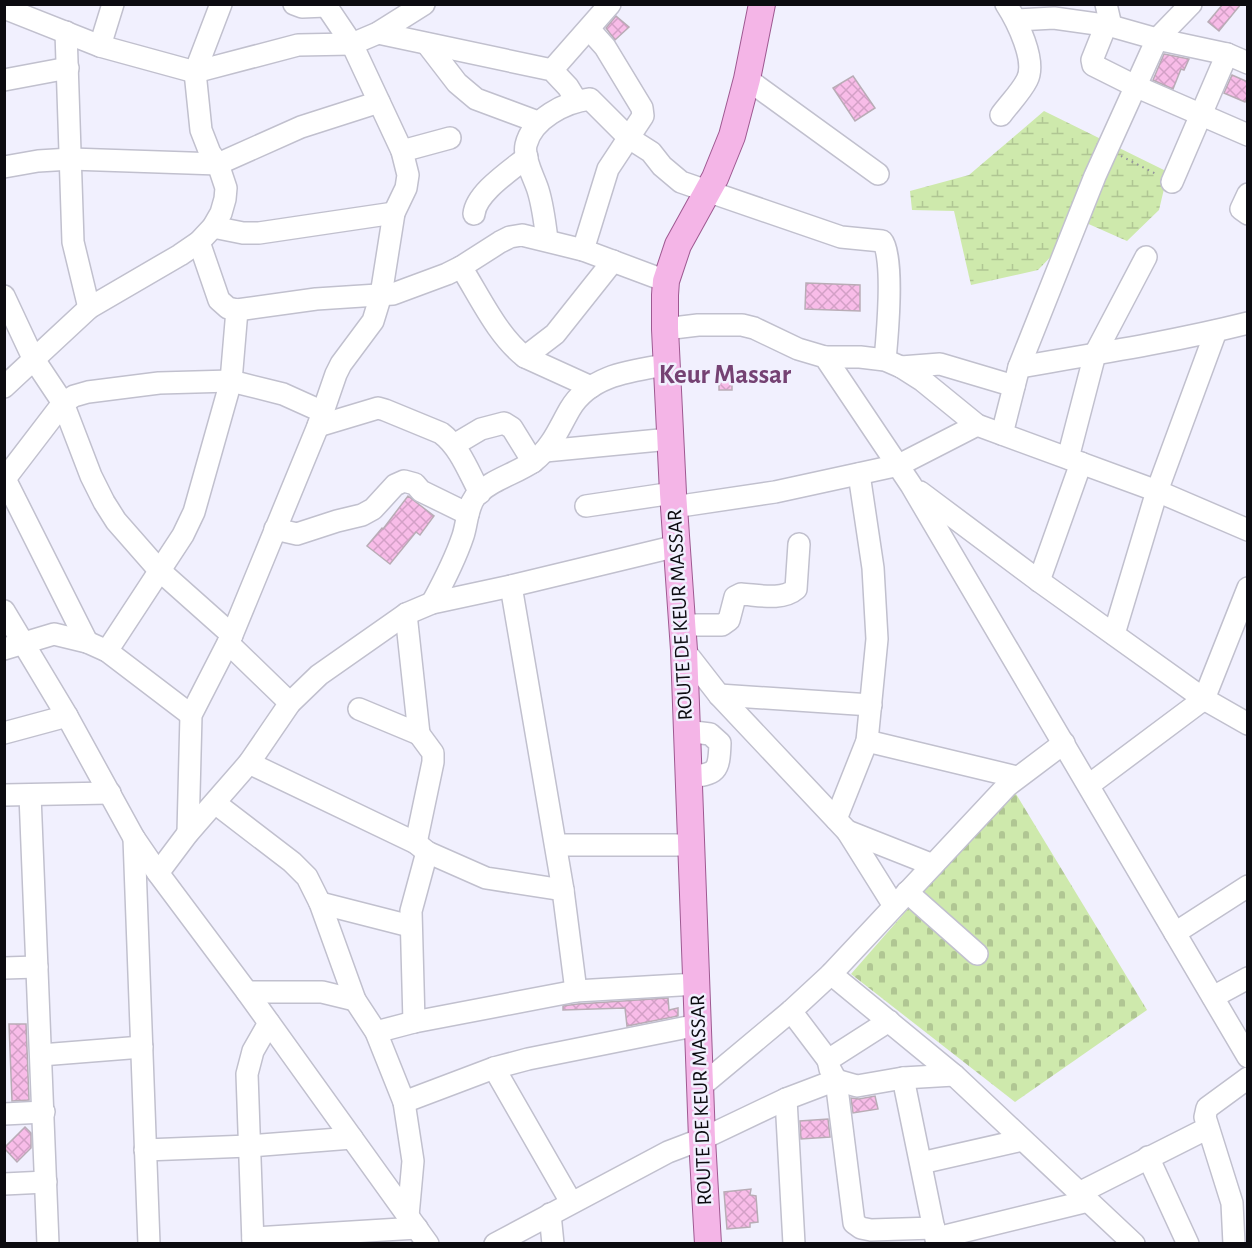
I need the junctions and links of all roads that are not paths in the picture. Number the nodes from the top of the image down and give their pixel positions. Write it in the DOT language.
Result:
graph roads {
  1 [pos="113,4"];
  2 [pos="221,4"];
  3 [pos="294,4"];
  4 [pos="424,4"];
  5 [pos="610,4"];
  6 [pos="762,4"];
  7 [pos="1191,4"];
  8 [pos="325,5"];
  9 [pos="4,8"];
  10 [pos="1012,12"];
  11 [pos="1108,19"];
  12 [pos="589,29"];
  13 [pos="66,32"];
  14 [pos="378,33"];
  15 [pos="1157,39"];
  16 [pos="352,44"];
  17 [pos="427,44"];
  18 [pos="100,46"];
  19 [pos="1227,54"];
  20 [pos="1248,63"];
  21 [pos="68,68"];
  22 [pos="552,70"];
  23 [pos="195,72"];
  24 [pos="747,79"];
  25 [pos="4,80"];
  26 [pos="1136,86"];
  27 [pos="576,100"];
  28 [pos="379,102"];
  29 [pos="1001,115"];
  30 [pos="1201,115"];
  31 [pos="538,122"];
  32 [pos="1248,135"];
  33 [pos="450,138"];
  34 [pos="629,138"];
  35 [pos="402,151"];
  36 [pos="527,157"];
  37 [pos="71,159"];
  38 [pos="218,164"];
  39 [pos="4,167"];
  40 [pos="878,174"];
  41 [pos="1172,182"];
  42 [pos="707,192"];
  43 [pos="1248,194"];
  44 [pos="394,213"];
  45 [pos="474,214"];
  46 [pos="1248,214"];
  47 [pos="206,235"];
  48 [pos="547,240"];
  49 [pos="583,250"];
  50 [pos="1146,257"];
  51 [pos="613,261"];
  52 [pos="461,267"];
  53 [pos="666,281"];
  54 [pos="381,295"];
  55 [pos="4,296"];
  56 [pos="89,308"];
  57 [pos="237,310"];
  58 [pos="1248,323"];
  59 [pos="664,328"];
  60 [pos="1216,331"];
  61 [pos="1095,354"];
  62 [pos="525,357"];
  63 [pos="825,357"];
  64 [pos="33,358"];
  65 [pos="893,364"];
  66 [pos="666,365"];
  67 [pos="1016,376"];
  68 [pos="231,381"];
  69 [pos="4,387"];
  70 [pos="591,387"];
  71 [pos="63,403"];
  72 [pos="320,419"];
  73 [pos="977,425"];
  74 [pos="1002,434"];
  75 [pos="670,439"];
  76 [pos="454,445"];
  77 [pos="539,456"];
  78 [pos="1074,460"];
  79 [pos="898,465"];
  80 [pos="859,474"];
  81 [pos="5,480"];
  82 [pos="911,485"];
  83 [pos="1158,491"];
  84 [pos="480,493"];
  85 [pos="673,500"];
  86 [pos="586,506"];
  87 [pos="468,514"];
  88 [pos="275,530"];
  89 [pos="1248,530"];
  90 [pos="799,544"];
  91 [pos="676,546"];
  92 [pos="159,570"];
  93 [pos="1038,580"];
  94 [pos="511,586"];
  95 [pos="1248,588"];
  96 [pos="432,603"];
  97 [pos="4,611"];
  98 [pos="406,614"];
  99 [pos="682,625"];
  100 [pos="1114,634"];
  101 [pos="230,639"];
  102 [pos="87,642"];
  103 [pos="14,646"];
  104 [pos="684,650"];
  105 [pos="107,651"];
  106 [pos="719,695"];
  107 [pos="1204,699"];
  108 [pos="290,703"];
  109 [pos="871,705"];
  110 [pos="359,709"];
  111 [pos="191,715"];
  112 [pos="67,716"];
  113 [pos="1248,724"];
  114 [pos="4,733"];
  115 [pos="419,734"];
  116 [pos="867,741"];
  117 [pos="1064,743"];
  118 [pos="249,763"];
  119 [pos="1017,777"];
  120 [pos="1089,786"];
  121 [pos="110,793"];
  122 [pos="4,795"];
  123 [pos="30,795"];
  124 [pos="215,803"];
  125 [pos="842,825"];
  126 [pos="188,833"];
  127 [pos="134,838"];
  128 [pos="690,844"];
  129 [pos="556,845"];
  130 [pos="422,848"];
  131 [pos="933,865"];
  132 [pos="158,873"];
  133 [pos="1248,886"];
  134 [pos="563,890"];
  135 [pos="901,899"];
  136 [pos="320,903"];
  137 [pos="410,926"];
  138 [pos="1175,933"];
  139 [pos="977,954"];
  140 [pos="4,968"];
  141 [pos="37,968"];
  142 [pos="831,974"];
  143 [pos="1248,978"];
  144 [pos="697,984"];
  145 [pos="576,991"];
  146 [pos="247,992"];
  147 [pos="1213,997"];
  148 [pos="355,1000"];
  149 [pos="791,1011"];
  150 [pos="414,1022"];
  151 [pos="889,1022"];
  152 [pos="269,1023"];
  153 [pos="698,1025"];
  154 [pos="376,1032"];
  155 [pos="142,1047"];
  156 [pos="41,1055"];
  157 [pos="1248,1057"];
  158 [pos="828,1060"];
  159 [pos="494,1068"];
  160 [pos="954,1075"];
  161 [pos="903,1078"];
  162 [pos="1248,1078"];
  163 [pos="836,1080"];
  164 [pos="700,1087"];
  165 [pos="786,1099"];
  166 [pos="404,1102"];
  167 [pos="44,1112"];
  168 [pos="4,1114"];
  169 [pos="1208,1128"];
  170 [pos="352,1138"];
  171 [pos="702,1139"];
  172 [pos="1022,1140"];
  173 [pos="249,1146"];
  174 [pos="146,1150"];
  175 [pos="1148,1157"];
  176 [pos="921,1163"];
  177 [pos="46,1182"];
  178 [pos="4,1184"];
  179 [pos="1084,1197"];
  180 [pos="571,1202"];
  181 [pos="1240,1202"];
  182 [pos="550,1214"];
  183 [pos="418,1229"];
  184 [pos="936,1237"];
  185 [pos="253,1241"];
  186 [pos="48,1244"];
  187 [pos="149,1244"];
  188 [pos="495,1244"];
  189 [pos="553,1244"];
  190 [pos="708,1244"];
  191 [pos="794,1244"];
  192 [pos="1134,1244"];
  193 [pos="1188,1244"];
  194 [pos="1234,1244"];
  1 -- 18 [label="street"];
  2 -- 23 [label="street"];
  3 -- 8 [label="street"];
  4 -- 14 [label="street"];
  5 -- 12 [label="street"];
  6 -- 24 [label="main road, ROUTE DE KEUR MASSAR"];
  7 -- 15 [label="street"];
  8 -- 16 [label="street"];
  9 -- 13 [label="street"];
  10 -- 11 [label="street"];
  10 -- 29 [label="street"];
  11 -- 15 [label="street"];
  11 -- 26 [label="street"];
  12 -- 22 [label="street"];
  12 -- 34 [label="street"];
  13 -- 18 [label="street"];
  13 -- 21 [label="street"];
  14 -- 16 [label="street"];
  14 -- 17 [label="street"];
  15 -- 19 [label="street"];
  15 -- 26 [label="street"];
  16 -- 23 [label="street"];
  16 -- 28 [label="street"];
  17 -- 22 [label="street"];
  17 -- 31 [label="street"];
  18 -- 23 [label="street"];
  19 -- 20 [label="street"];
  19 -- 30 [label="street"];
  21 -- 25 [label="street"];
  21 -- 37 [label="street"];
  22 -- 27 [label="street"];
  23 -- 38 [label="street"];
  24 -- 40 [label="street"];
  24 -- 42 [label="main road, ROUTE DE KEUR MASSAR"];
  26 -- 30 [label="street"];
  26 -- 67 [label="street"];
  27 -- 31 [label="street"];
  27 -- 34 [label="street"];
  28 -- 35 [label="street"];
  28 -- 38 [label="street"];
  30 -- 32 [label="street"];
  30 -- 41 [label="street"];
  31 -- 36 [label="street"];
  33 -- 35 [label="street"];
  34 -- 42 [label="street"];
  34 -- 49 [label="street"];
  35 -- 44 [label="street"];
  36 -- 45 [label="street"];
  36 -- 48 [label="street"];
  37 -- 38 [label="street"];
  37 -- 39 [label="street"];
  37 -- 56 [label="street"];
  38 -- 47 [label="street"];
  42 -- 53 [label="main road, ROUTE DE KEUR MASSAR"];
  42 -- 65 [label="street"];
  43 -- 46 [label="street"];
  44 -- 47 [label="street"];
  44 -- 54 [label="street"];
  47 -- 56 [label="street"];
  47 -- 57 [label="street"];
  48 -- 49 [label="street"];
  48 -- 52 [label="street"];
  49 -- 51 [label="street"];
  50 -- 61 [label="street"];
  51 -- 53 [label="street"];
  51 -- 62 [label="street"];
  52 -- 54 [label="street"];
  52 -- 62 [label="street"];
  53 -- 59 [label="main road, ROUTE DE KEUR MASSAR"];
  54 -- 57 [label="street"];
  54 -- 72 [label="street"];
  55 -- 64 [label="street"];
  56 -- 64 [label="street"];
  57 -- 68 [label="street"];
  58 -- 60 [label="street"];
  59 -- 63 [label="street"];
  59 -- 66 [label="main road, ROUTE DE KEUR MASSAR"];
  60 -- 61 [label="street"];
  60 -- 83 [label="street"];
  61 -- 67 [label="street"];
  61 -- 78 [label="street"];
  62 -- 70 [label="street"];
  63 -- 65 [label="street"];
  63 -- 79 [label="street"];
  64 -- 69 [label="street"];
  64 -- 71 [label="street"];
  65 -- 67 [label="street"];
  65 -- 73 [label="street"];
  66 -- 70 [label="street"];
  66 -- 75 [label="main road, ROUTE DE KEUR MASSAR"];
  67 -- 74 [label="street"];
  68 -- 71 [label="street"];
  68 -- 72 [label="street"];
  68 -- 92 [label="street"];
  70 -- 77 [label="street"];
  71 -- 81 [label="street"];
  71 -- 92 [label="street"];
  72 -- 76 [label="street"];
  72 -- 88 [label="street"];
  73 -- 74 [label="street"];
  73 -- 79 [label="street"];
  74 -- 78 [label="street"];
  75 -- 77 [label="street"];
  75 -- 85 [label="main road, ROUTE DE KEUR MASSAR"];
  76 -- 77 [label="street"];
  76 -- 84 [label="street"];
  77 -- 84 [label="street"];
  78 -- 83 [label="street"];
  78 -- 93 [label="street"];
  79 -- 80 [label="street"];
  79 -- 82 [label="street"];
  80 -- 85 [label="street"];
  80 -- 109 [label="street"];
  81 -- 102 [label="street"];
  82 -- 93 [label="street"];
  82 -- 117 [label="street"];
  83 -- 89 [label="street"];
  83 -- 100 [label="street"];
  84 -- 87 [label="street"];
  85 -- 86 [label="street"];
  85 -- 91 [label="main road, ROUTE DE KEUR MASSAR"];
  87 -- 88 [label="street"];
  87 -- 96 [label="street"];
  88 -- 101 [label="street"];
  90 -- 99 [label="street"];
  91 -- 94 [label="street"];
  91 -- 99 [label="main road, ROUTE DE KEUR MASSAR"];
  92 -- 101 [label="street"];
  92 -- 105 [label="street"];
  93 -- 100 [label="street"];
  94 -- 96 [label="street"];
  94 -- 129 [label="street"];
  95 -- 107 [label="street"];
  96 -- 98 [label="street"];
  97 -- 103 [label="street"];
  98 -- 108 [label="street"];
  98 -- 115 [label="street"];
  99 -- 104 [label="main road, ROUTE DE KEUR MASSAR"];
  100 -- 107 [label="street"];
  101 -- 108 [label="street"];
  101 -- 111 [label="street"];
  102 -- 103 [label="street"];
  102 -- 105 [label="street"];
  103 -- 112 [label="street"];
  104 -- 106 [label="street"];
  104 -- 128 [label="main road, ROUTE DE KEUR MASSAR"];
  105 -- 111 [label="street"];
  106 -- 109 [label="street"];
  106 -- 125 [label="street"];
  107 -- 113 [label="street"];
  107 -- 120 [label="street"];
  108 -- 118 [label="street"];
  109 -- 116 [label="street"];
  110 -- 115 [label="street"];
  111 -- 126 [label="street"];
  112 -- 114 [label="street"];
  112 -- 121 [label="street"];
  115 -- 130 [label="street"];
  116 -- 119 [label="street"];
  116 -- 125 [label="street"];
  117 -- 119 [label="street"];
  117 -- 120 [label="street"];
  118 -- 124 [label="street"];
  118 -- 130 [label="street"];
  119 -- 131 [label="street"];
  120 -- 138 [label="street"];
  121 -- 123 [label="street"];
  121 -- 127 [label="street"];
  122 -- 123 [label="street"];
  123 -- 141 [label="street"];
  124 -- 126 [label="street"];
  124 -- 136 [label="street"];
  125 -- 131 [label="street"];
  125 -- 135 [label="street"];
  126 -- 132 [label="street"];
  127 -- 132 [label="street"];
  127 -- 155 [label="street"];
  128 -- 129 [label="street"];
  128 -- 144 [label="main road, ROUTE DE KEUR MASSAR"];
  129 -- 134 [label="street"];
  130 -- 134 [label="street"];
  130 -- 137 [label="street"];
  131 -- 135 [label="street"];
  132 -- 146 [label="street"];
  133 -- 138 [label="street"];
  134 -- 145 [label="street"];
  135 -- 139 [label="street"];
  135 -- 142 [label="street"];
  136 -- 137 [label="street"];
  136 -- 148 [label="street"];
  137 -- 150 [label="street"];
  138 -- 147 [label="street"];
  140 -- 141 [label="street"];
  141 -- 156 [label="street"];
  142 -- 149 [label="street"];
  142 -- 151 [label="street"];
  143 -- 147 [label="street"];
  144 -- 145 [label="street"];
  144 -- 153 [label="main road, ROUTE DE KEUR MASSAR"];
  145 -- 150 [label="street"];
  146 -- 148 [label="street"];
  146 -- 152 [label="street"];
  147 -- 157 [label="street"];
  148 -- 154 [label="street"];
  149 -- 158 [label="street"];
  149 -- 164 [label="street"];
  150 -- 154 [label="street"];
  151 -- 158 [label="street"];
  151 -- 160 [label="street"];
  152 -- 170 [label="street"];
  152 -- 173 [label="street"];
  153 -- 159 [label="street"];
  153 -- 164 [label="main road, ROUTE DE KEUR MASSAR"];
  154 -- 166 [label="street"];
  155 -- 156 [label="street"];
  155 -- 174 [label="street"];
  156 -- 167 [label="street"];
  158 -- 163 [label="street"];
  159 -- 166 [label="street"];
  159 -- 180 [label="street"];
  160 -- 161 [label="street"];
  160 -- 172 [label="street"];
  161 -- 163 [label="street"];
  161 -- 176 [label="street"];
  162 -- 169 [label="street"];
  163 -- 165 [label="street"];
  163 -- 184 [label="street"];
  164 -- 171 [label="main road, ROUTE DE KEUR MASSAR"];
  165 -- 171 [label="street"];
  165 -- 191 [label="street"];
  166 -- 183 [label="street"];
  167 -- 168 [label="street"];
  167 -- 177 [label="street"];
  169 -- 175 [label="street"];
  169 -- 181 [label="street"];
  170 -- 173 [label="street"];
  170 -- 183 [label="street"];
  171 -- 180 [label="street"];
  171 -- 190 [label="main road, ROUTE DE KEUR MASSAR"];
  172 -- 176 [label="street"];
  172 -- 179 [label="street"];
  173 -- 174 [label="street"];
  173 -- 185 [label="street"];
  174 -- 187 [label="street"];
  175 -- 179 [label="street"];
  175 -- 193 [label="street"];
  176 -- 184 [label="street"];
  177 -- 178 [label="street"];
  177 -- 186 [label="street"];
  179 -- 184 [label="street"];
  179 -- 192 [label="street"];
  180 -- 182 [label="street"];
  181 -- 194 [label="street"];
  182 -- 188 [label="street"];
  182 -- 189 [label="street"];
  183 -- 185 [label="street"];
}
